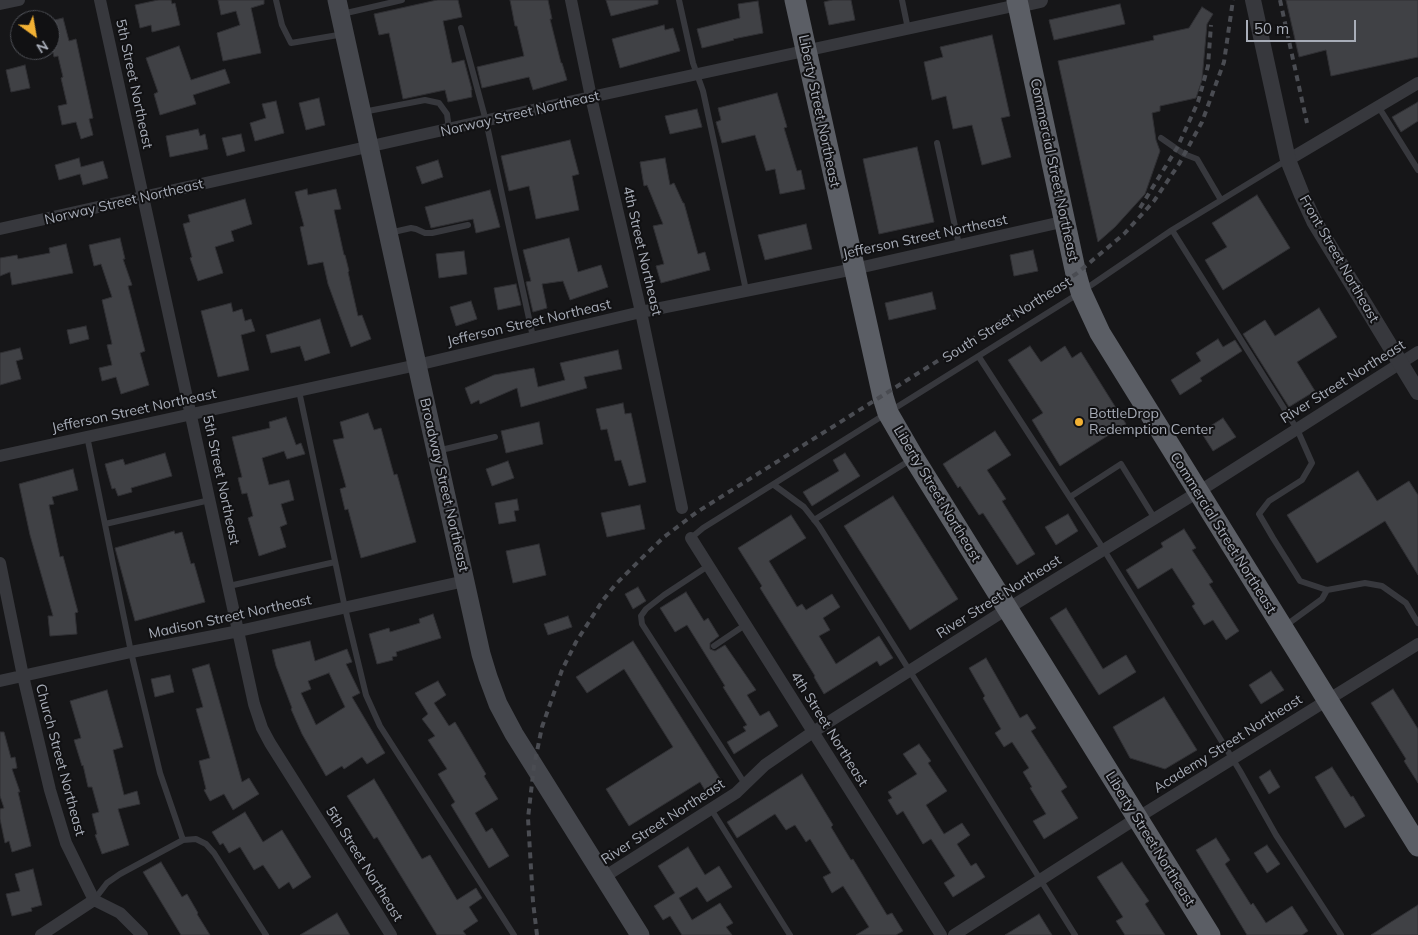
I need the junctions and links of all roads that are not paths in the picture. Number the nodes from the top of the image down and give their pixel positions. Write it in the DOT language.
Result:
graph roads {
  1 [pos="18,0"];
  2 [pos="100,0"];
  3 [pos="276,0"];
  4 [pos="402,0"];
  5 [pos="571,0"];
  6 [pos="680,0"];
  7 [pos="795,0"];
  8 [pos="902,0"];
  9 [pos="1040,0"];
  10 [pos="1253,0"];
  11 [pos="1017,2"];
  12 [pos="0,4"];
  13 [pos="339,7"];
  14 [pos="461,28"];
  15 [pos="908,29"];
  16 [pos="345,34"];
  17 [pos="806,52"];
  18 [pos="697,75"];
  19 [pos="1418,83"];
  20 [pos="591,97"];
  21 [pos="1378,106"];
  22 [pos="362,112"];
  23 [pos="486,121"];
  24 [pos="449,129"];
  25 [pos="1161,138"];
  26 [pos="936,143"];
  27 [pos="370,147"];
  28 [pos="1288,160"];
  29 [pos="1418,170"];
  30 [pos="144,198"];
  31 [pos="1221,200"];
  32 [pos="1066,221"];
  33 [pos="468,225"];
  34 [pos="0,229"];
  35 [pos="1172,230"];
  36 [pos="388,234"];
  37 [pos="959,245"];
  38 [pos="854,269"];
  39 [pos="746,290"];
  40 [pos="1082,292"];
  41 [pos="641,312"];
  42 [pos="533,338"];
  43 [pos="1418,352"];
  44 [pos="979,357"];
  45 [pos="1400,363"];
  46 [pos="417,365"];
  47 [pos="299,391"];
  48 [pos="1418,392"];
  49 [pos="888,413"];
  50 [pos="191,414"];
  51 [pos="1297,429"];
  52 [pos="87,436"];
  53 [pos="495,437"];
  54 [pos="436,452"];
  55 [pos="0,456"];
  56 [pos="914,458"];
  57 [pos="774,484"];
  58 [pos="1198,492"];
  59 [pos="1070,497"];
  60 [pos="210,500"];
  61 [pos="682,508"];
  62 [pos="1155,519"];
  63 [pos="814,520"];
  64 [pos="105,524"];
  65 [pos="691,538"];
  66 [pos="1104,550"];
  67 [pos="335,562"];
  68 [pos="0,563"];
  69 [pos="708,566"];
  70 [pos="465,581"];
  71 [pos="229,586"];
  72 [pos="1327,590"];
  73 [pos="345,608"];
  74 [pos="1008,609"];
  75 [pos="1418,622"];
  76 [pos="745,625"];
  77 [pos="1282,629"];
  78 [pos="239,631"];
  79 [pos="1418,644"];
  80 [pos="714,646"];
  81 [pos="131,652"];
  82 [pos="910,671"];
  83 [pos="23,676"];
  84 [pos="0,681"];
  85 [pos="1327,701"];
  86 [pos="813,732"];
  87 [pos="1232,760"];
  88 [pos="745,784"];
  89 [pos="711,809"];
  90 [pos="1137,818"];
  91 [pos="183,840"];
  92 [pos="1418,846"];
  93 [pos="604,877"];
  94 [pos="1040,880"];
  95 [pos="94,900"];
  96 [pos="41,935"];
  97 [pos="142,935"];
  98 [pos="266,935"];
  99 [pos="391,935"];
  100 [pos="514,935"];
  101 [pos="640,935"];
  102 [pos="790,935"];
  103 [pos="942,935"];
  104 [pos="954,935"];
  105 [pos="1075,935"];
  106 [pos="1210,935"];
  107 [pos="1341,935"];
  1 -- 12 [label="street"];
  2 -- 30 [label="street, 5th Street Northeast"];
  3 -- 16 [label="lane"];
  4 -- 13 [label="lane"];
  5 -- 20 [label="street, 4th Street Northeast"];
  6 -- 18 [label="lane"];
  7 -- 17 [label="highway, Liberty Street Northeast"];
  8 -- 15 [label="lane"];
  9 -- 11 [label="street, Norway Street Northeast"];
  10 -- 28 [label="street, Front Street Northeast"];
  11 -- 15 [label="street, Norway Street Northeast"];
  11 -- 32 [label="highway, Commercial Street Northeast"];
  13 -- 16 [label="main road, Broadway Street Northeast"];
  14 -- 23 [label="lane"];
  15 -- 17 [label="street, Norway Street Northeast"];
  16 -- 22 [label="main road, Broadway Street Northeast"];
  17 -- 18 [label="street, Norway Street Northeast"];
  17 -- 38 [label="highway, Liberty Street Northeast"];
  18 -- 20 [label="street, Norway Street Northeast"];
  18 -- 39 [label="lane"];
  19 -- 21 [label="street, South Street Northeast"];
  20 -- 23 [label="street, Norway Street Northeast"];
  20 -- 41 [label="street, 4th Street Northeast"];
  21 -- 28 [label="street, South Street Northeast"];
  21 -- 29 [label="lane"];
  22 -- 24 [label="lane"];
  22 -- 27 [label="main road, Broadway Street Northeast"];
  23 -- 24 [label="street, Norway Street Northeast"];
  23 -- 42 [label="lane"];
  24 -- 27 [label="street, Norway Street Northeast"];
  25 -- 31 [label="lane"];
  26 -- 37 [label="lane"];
  27 -- 30 [label="street, Norway Street Northeast"];
  27 -- 36 [label="main road, Broadway Street Northeast"];
  28 -- 31 [label="lane, South Street Northeast"];
  28 -- 45 [label="street, Front Street Northeast"];
  30 -- 34 [label="street, Norway Street Northeast"];
  30 -- 50 [label="street, 5th Street Northeast"];
  31 -- 35 [label="lane, South Street Northeast"];
  32 -- 37 [label="street, Jefferson Street Northeast"];
  32 -- 40 [label="highway, Commercial Street Northeast"];
  33 -- 36 [label="lane"];
  35 -- 40 [label="lane, South Street Northeast"];
  35 -- 51 [label="lane"];
  36 -- 46 [label="main road, Broadway Street Northeast"];
  37 -- 38 [label="street, Jefferson Street Northeast"];
  38 -- 39 [label="street, Jefferson Street Northeast"];
  38 -- 49 [label="highway, Liberty Street Northeast"];
  39 -- 41 [label="street, Jefferson Street Northeast"];
  40 -- 44 [label="lane, South Street Northeast"];
  40 -- 58 [label="highway, Commercial Street Northeast"];
  41 -- 42 [label="street, Jefferson Street Northeast"];
  41 -- 61 [label="street, 4th Street Northeast"];
  42 -- 46 [label="street, Jefferson Street Northeast"];
  43 -- 45 [label="street, River Street Northeast"];
  44 -- 49 [label="lane, South Street Northeast"];
  44 -- 59 [label="lane"];
  45 -- 48 [label="street, Front Street Northeast"];
  45 -- 51 [label="street, River Street Northeast"];
  46 -- 47 [label="street, Jefferson Street Northeast"];
  46 -- 54 [label="main road, Broadway Street Northeast"];
  47 -- 50 [label="street, Jefferson Street Northeast"];
  47 -- 67 [label="lane"];
  49 -- 56 [label="highway, Liberty Street Northeast"];
  49 -- 57 [label="lane, South Street Northeast"];
  50 -- 52 [label="street, Jefferson Street Northeast"];
  50 -- 60 [label="street, 5th Street Northeast"];
  51 -- 58 [label="street, River Street Northeast"];
  51 -- 72 [label="lane"];
  52 -- 55 [label="street, Jefferson Street Northeast"];
  52 -- 64 [label="lane"];
  53 -- 54 [label="lane"];
  54 -- 70 [label="main road, Broadway Street Northeast"];
  56 -- 63 [label="lane"];
  56 -- 74 [label="highway, Liberty Street Northeast"];
  57 -- 63 [label="lane"];
  57 -- 65 [label="lane, South Street Northeast"];
  58 -- 62 [label="street, River Street Northeast"];
  58 -- 77 [label="highway, Commercial Street Northeast"];
  59 -- 62 [label="lane"];
  59 -- 66 [label="lane"];
  60 -- 64 [label="lane"];
  60 -- 71 [label="street, 5th Street Northeast"];
  62 -- 66 [label="street, River Street Northeast"];
  63 -- 82 [label="lane"];
  64 -- 81 [label="lane"];
  65 -- 69 [label="street, 4th Street Northeast"];
  66 -- 74 [label="street, River Street Northeast"];
  66 -- 87 [label="lane"];
  67 -- 71 [label="lane"];
  67 -- 73 [label="lane"];
  68 -- 83 [label="street, Church Street Northeast"];
  69 -- 76 [label="street, 4th Street Northeast"];
  69 -- 88 [label="lane"];
  70 -- 73 [label="street, Madison Street Northeast"];
  70 -- 93 [label="main road, Broadway Street Northeast"];
  71 -- 78 [label="street, 5th Street Northeast"];
  72 -- 75 [label="lane"];
  72 -- 77 [label="lane"];
  73 -- 78 [label="street, Madison Street Northeast"];
  73 -- 100 [label="lane"];
  74 -- 82 [label="street, River Street Northeast"];
  74 -- 90 [label="highway, Liberty Street Northeast"];
  76 -- 80 [label="lane"];
  76 -- 86 [label="street, 4th Street Northeast"];
  77 -- 85 [label="highway, Commercial Street Northeast"];
  78 -- 81 [label="street, Madison Street Northeast"];
  78 -- 99 [label="street, 5th Street Northeast"];
  79 -- 85 [label="street, Academy Street Northeast"];
  81 -- 83 [label="street, Madison Street Northeast"];
  81 -- 91 [label="lane"];
  82 -- 86 [label="street, River Street Northeast"];
  82 -- 94 [label="lane"];
  83 -- 84 [label="street, Madison Street Northeast"];
  83 -- 95 [label="street, Church Street Northeast"];
  85 -- 87 [label="street, Academy Street Northeast"];
  85 -- 92 [label="highway, Commercial Street Northeast"];
  86 -- 88 [label="street, River Street Northeast"];
  86 -- 103 [label="street, 4th Street Northeast"];
  87 -- 90 [label="street, Academy Street Northeast"];
  87 -- 107 [label="lane"];
  88 -- 89 [label="street, River Street Northeast"];
  89 -- 93 [label="street, River Street Northeast"];
  89 -- 102 [label="lane"];
  90 -- 94 [label="street, Academy Street Northeast"];
  90 -- 106 [label="highway, Liberty Street Northeast"];
  91 -- 95 [label="lane"];
  91 -- 98 [label="lane"];
  93 -- 101 [label="main road, Broadway Street Northeast"];
  94 -- 104 [label="street, Academy Street Northeast"];
  94 -- 105 [label="lane"];
  95 -- 96 [label="street"];
  95 -- 97 [label="street"];
}
